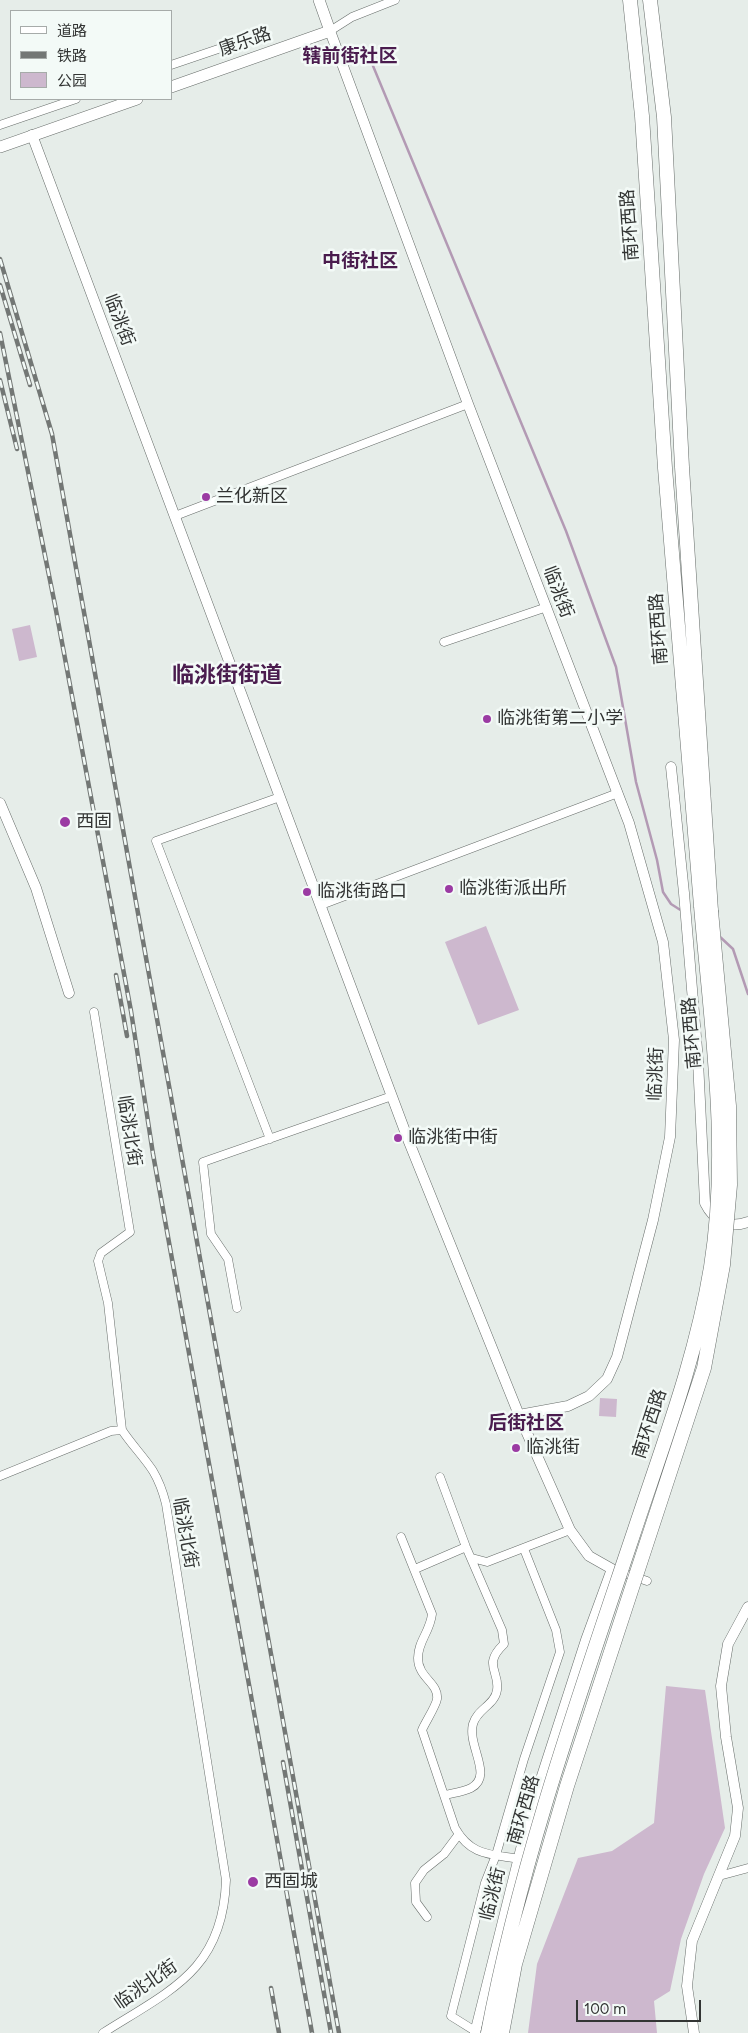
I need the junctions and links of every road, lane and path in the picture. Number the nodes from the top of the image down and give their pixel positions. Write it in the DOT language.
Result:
graph roads {
  1 [pos="318,0"];
  2 [pos="395,0"];
  3 [pos="630,0"];
  4 [pos="650,0"];
  5 [pos="330,31"];
  6 [pos="230,44"];
  7 [pos="172,65"];
  8 [pos="172,87"];
  9 [pos="73,100"];
  10 [pos="133,100"];
  11 [pos="0,125"];
  12 [pos="32,135"];
  13 [pos="0,147"];
  14 [pos="468,404"];
  15 [pos="174,516"];
  16 [pos="546,606"];
  17 [pos="444,642"];
  18 [pos="671,767"];
  19 [pos="618,792"];
  20 [pos="280,797"];
  21 [pos="0,803"];
  22 [pos="320,905"];
  23 [pos="706,908"];
  24 [pos="69,993"];
  25 [pos="94,1012"];
  26 [pos="392,1096"];
  27 [pos="270,1139"];
  28 [pos="748,1222"];
  29 [pos="237,1308"];
  30 [pos="519,1415"];
  31 [pos="122,1430"];
  32 [pos="0,1476"];
  33 [pos="440,1477"];
  34 [pos="570,1530"];
  35 [pos="401,1537"];
  36 [pos="466,1547"];
  37 [pos="524,1548"];
  38 [pos="472,1558"];
  39 [pos="415,1569"];
  40 [pos="612,1569"];
  41 [pos="647,1581"];
  42 [pos="748,1607"];
  43 [pos="445,1795"];
  44 [pos="458,1834"];
  45 [pos="496,1855"];
  46 [pos="518,1859"];
  47 [pos="748,1868"];
  48 [pos="719,1876"];
  49 [pos="427,1916"];
  50 [pos="479,2032"];
  51 [pos="103,2033"];
  52 [pos="502,2033"];
  53 [pos="694,2033"];
  1 -- 5 [label="main road"];
  2 -- 5 [label="street"];
  3 -- 23 [label="highway, 南环西路"];
  4 -- 23 [label="highway, 南环西路"];
  5 -- 8 [label="main road, 康乐路"];
  5 -- 14 [label="street, 临洮街"];
  6 -- 7 [label="street"];
  9 -- 11 [label="street"];
  10 -- 12 [label="main road"];
  12 -- 13 [label="main road"];
  12 -- 15 [label="street, 临洮街"];
  14 -- 15 [label="street"];
  14 -- 16 [label="street, 临洮街"];
  15 -- 20 [label="street, 临洮街"];
  16 -- 17 [label="street"];
  16 -- 19 [label="street, 临洮街"];
  18 -- 28 [label="street"];
  19 -- 22 [label="street"];
  19 -- 30 [label="street, 临洮街"];
  20 -- 22 [label="street, 临洮街"];
  20 -- 27 [label="street"];
  21 -- 24 [label="street"];
  22 -- 26 [label="street, 临洮街"];
  23 -- 50 [label="highway, 南环西路, bridge"];
  23 -- 52 [label="highway, 南环西路, bridge"];
  25 -- 31 [label="street, 临洮北街"];
  26 -- 27 [label="street"];
  26 -- 30 [label="street, 临洮街"];
  27 -- 29 [label="street"];
  30 -- 34 [label="street, 临洮街"];
  31 -- 32 [label="street"];
  31 -- 51 [label="street, 临洮北街"];
  33 -- 36 [label="street"];
  34 -- 37 [label="street"];
  34 -- 40 [label="street, 临洮街"];
  35 -- 39 [label="street"];
  36 -- 38 [label="street"];
  36 -- 39 [label="street"];
  37 -- 38 [label="street"];
  37 -- 45 [label="street"];
  38 -- 43 [label="street"];
  39 -- 43 [label="street"];
  40 -- 41 [label="street"];
  40 -- 46 [label="street, 临洮街"];
  42 -- 48 [label="street"];
  43 -- 44 [label="street"];
  44 -- 45 [label="street"];
  44 -- 49 [label="street"];
  45 -- 46 [label="street"];
  45 -- 50 [label="street"];
  46 -- 50 [label="street, 临洮街"];
  47 -- 48 [label="street"];
  48 -- 53 [label="street"];
}
